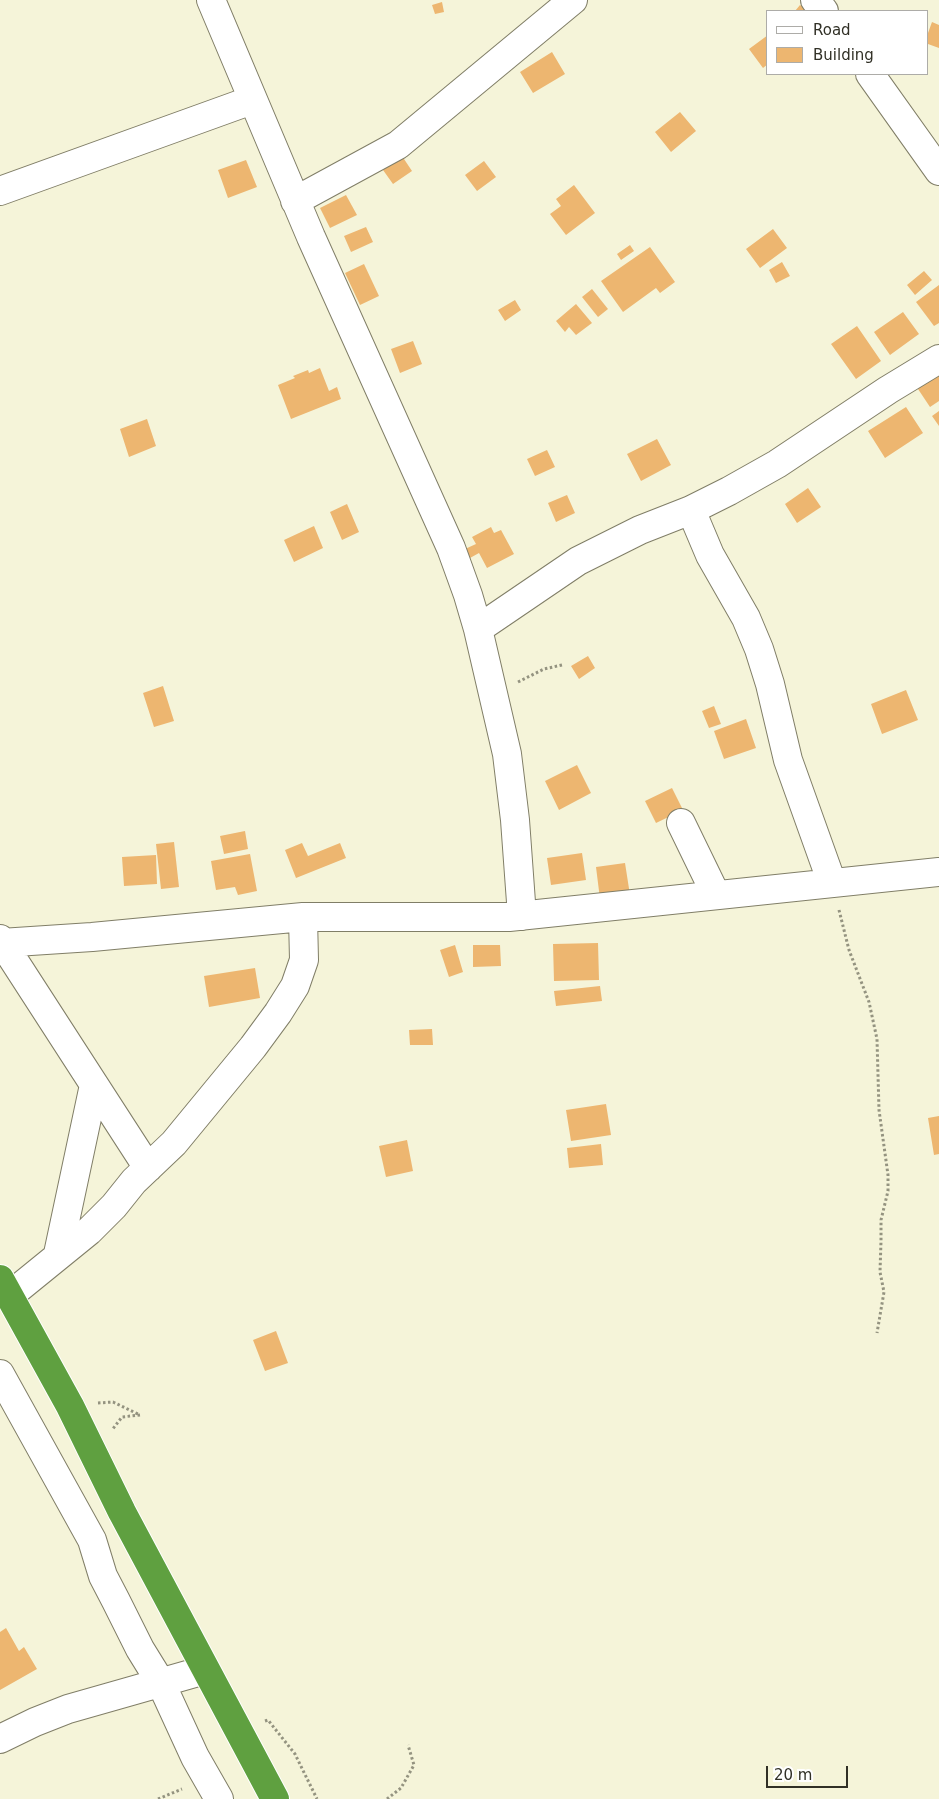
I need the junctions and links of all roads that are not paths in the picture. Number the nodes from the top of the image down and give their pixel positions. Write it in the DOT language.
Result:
graph roads {
  1 [pos="210,0"];
  2 [pos="573,0"];
  3 [pos="815,0"];
  4 [pos="823,10"];
  5 [pos="871,75"];
  6 [pos="252,100"];
  7 [pos="939,171"];
  8 [pos="0,191"];
  9 [pos="295,201"];
  10 [pos="939,359"];
  11 [pos="691,510"];
  12 [pos="478,629"];
  13 [pos="681,823"];
  14 [pos="939,872"];
  15 [pos="832,883"];
  16 [pos="716,895"];
  17 [pos="522,916"];
  18 [pos="303,917"];
  19 [pos="1,942"];
  20 [pos="94,1085"];
  21 [pos="148,1168"];
  22 [pos="58,1254"];
  23 [pos="5,1287"];
  24 [pos="0,1374"];
  25 [pos="205,1670"];
  26 [pos="161,1683"];
  27 [pos="0,1739"];
  28 [pos="219,1799"];
  29 [pos="275,1799"];
  1 -- 6 [label="street"];
  2 -- 9 [label="street"];
  3 -- 4 [label="street"];
  5 -- 7 [label="street"];
  6 -- 8 [label="street"];
  6 -- 9 [label="street"];
  9 -- 12 [label="street"];
  10 -- 11 [label="street"];
  11 -- 12 [label="street"];
  11 -- 15 [label="street"];
  12 -- 17 [label="street"];
  13 -- 16 [label="street"];
  14 -- 15 [label="street"];
  15 -- 16 [label="street"];
  16 -- 17 [label="street"];
  17 -- 18 [label="street"];
  18 -- 19 [label="street"];
  18 -- 21 [label="street"];
  19 -- 20 [label="street"];
  20 -- 21 [label="street"];
  20 -- 22 [label="street"];
  21 -- 22 [label="street"];
  22 -- 23 [label="street"];
  23 -- 25 [label="highway"];
  24 -- 26 [label="street"];
  25 -- 26 [label="street"];
  25 -- 29 [label="highway"];
  26 -- 27 [label="street"];
  26 -- 28 [label="street"];
}
